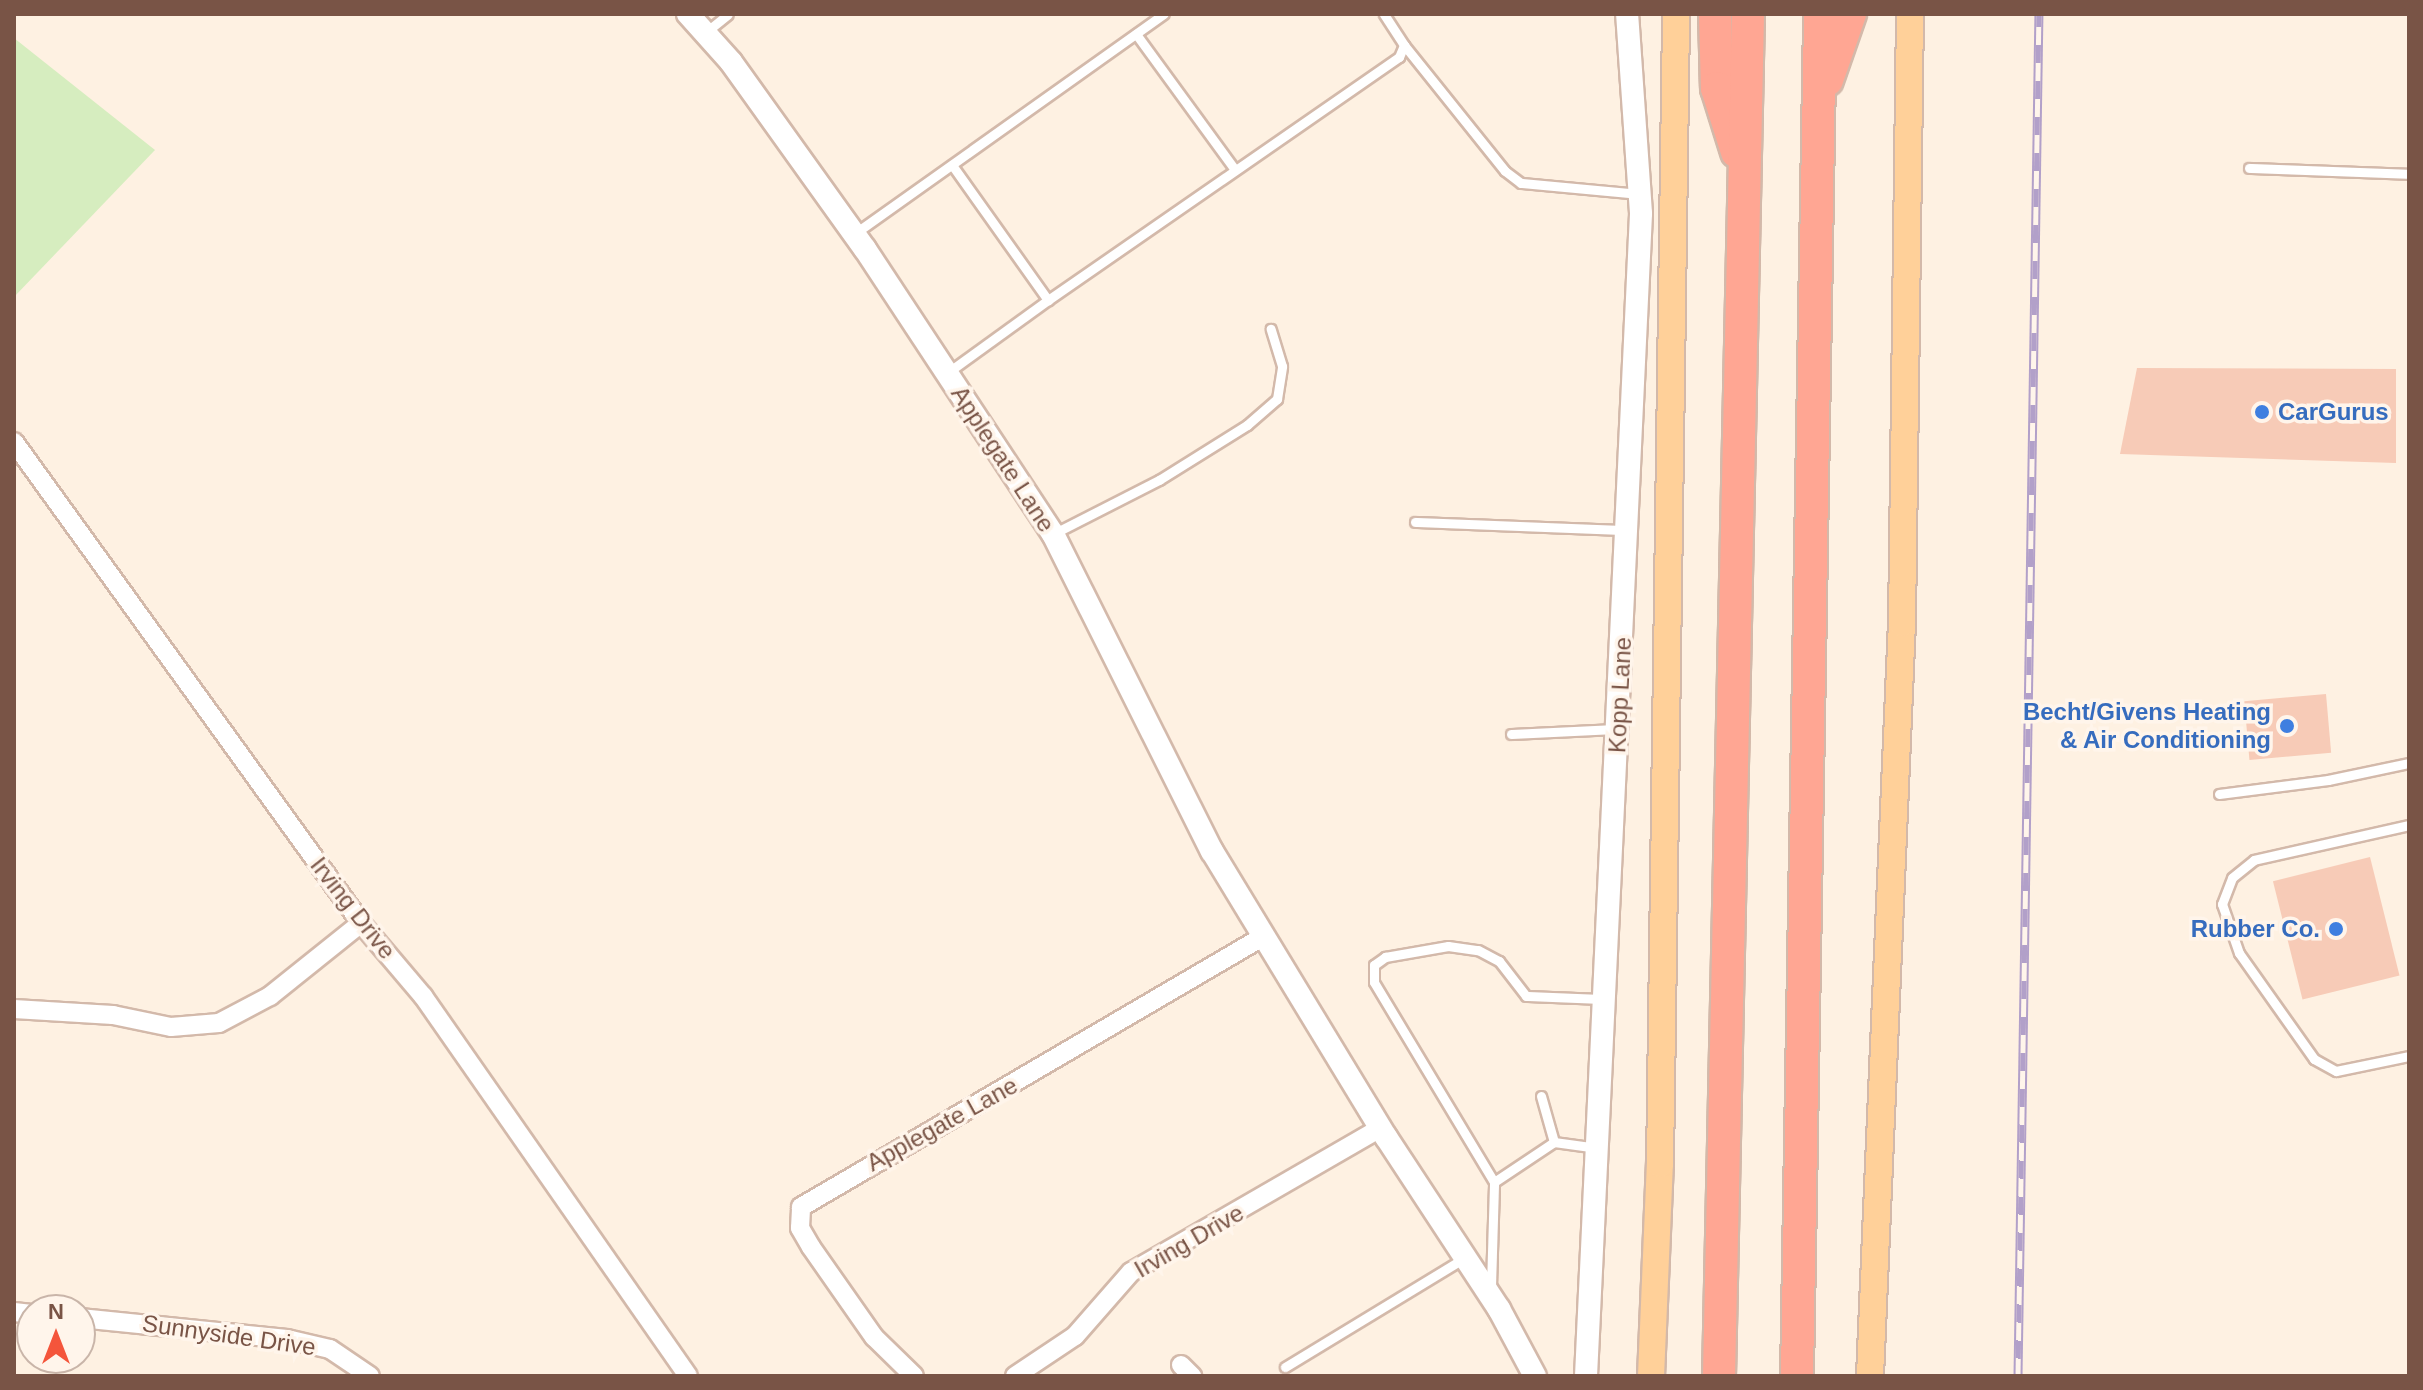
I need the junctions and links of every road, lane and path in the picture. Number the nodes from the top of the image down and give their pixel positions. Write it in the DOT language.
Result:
graph roads {
  1 [pos="688,14"];
  2 [pos="728,14"];
  3 [pos="1164,14"];
  4 [pos="1384,14"];
  5 [pos="1627,14"];
  6 [pos="1676,14"];
  7 [pos="1715,14"];
  8 [pos="1748,14"];
  9 [pos="1820,14"];
  10 [pos="1850,14"];
  11 [pos="1910,14"];
  12 [pos="705,33"];
  13 [pos="1136,34"];
  14 [pos="1404,45"];
  15 [pos="1820,98"];
  16 [pos="952,165"];
  17 [pos="2249,168"];
  18 [pos="1235,170"];
  19 [pos="2409,174"];
  20 [pos="1746,177"];
  21 [pos="1640,194"];
  22 [pos="854,234"];
  23 [pos="1048,300"];
  24 [pos="1271,329"];
  25 [pos="947,373"];
  26 [pos="14,442"];
  27 [pos="1415,522"];
  28 [pos="1628,531"];
  29 [pos="1053,534"];
  30 [pos="1619,729"];
  31 [pos="1511,734"];
  32 [pos="2409,763"];
  33 [pos="2219,794"];
  34 [pos="2409,825"];
  35 [pos="361,923"];
  36 [pos="1264,936"];
  37 [pos="1606,999"];
  38 [pos="14,1009"];
  39 [pos="2409,1056"];
  40 [pos="1541,1096"];
  41 [pos="1380,1128"];
  42 [pos="1554,1142"];
  43 [pos="1599,1148"];
  44 [pos="1494,1182"];
  45 [pos="1464,1258"];
  46 [pos="1490,1297"];
  47 [pos="96,1320"];
  48 [pos="1285,1367"];
  49 [pos="370,1376"];
  50 [pos="688,1376"];
  51 [pos="914,1376"];
  52 [pos="1015,1376"];
  53 [pos="1535,1376"];
  54 [pos="1586,1376"];
  55 [pos="1651,1376"];
  56 [pos="1719,1376"];
  57 [pos="1797,1376"];
  58 [pos="1870,1376"];
  1 -- 12 [label="street, Applegate Lane"];
  2 -- 12 [label="lane"];
  3 -- 13 [label="lane"];
  4 -- 14 [label="lane"];
  5 -- 21 [label="street, Kopp Lane"];
  6 -- 55 [label="main road"];
  7 -- 20 [label="highway"];
  8 -- 20 [label="highway"];
  9 -- 15 [label="highway"];
  10 -- 15 [label="highway"];
  11 -- 58 [label="main road"];
  12 -- 22 [label="street, Applegate Lane"];
  13 -- 16 [label="lane"];
  13 -- 18 [label="lane"];
  14 -- 18 [label="lane"];
  14 -- 21 [label="lane"];
  15 -- 57 [label="highway"];
  16 -- 22 [label="lane"];
  16 -- 23 [label="lane"];
  17 -- 19 [label="lane"];
  18 -- 23 [label="lane"];
  20 -- 56 [label="highway"];
  21 -- 28 [label="street, Kopp Lane"];
  22 -- 25 [label="street, Applegate Lane"];
  23 -- 25 [label="lane"];
  24 -- 29 [label="lane"];
  25 -- 29 [label="street, Applegate Lane"];
  26 -- 35 [label="street, Irving Drive"];
  27 -- 28 [label="lane"];
  28 -- 30 [label="street, Kopp Lane"];
  29 -- 36 [label="street, Applegate Lane"];
  30 -- 31 [label="lane"];
  30 -- 37 [label="street, Kopp Lane"];
  32 -- 33 [label="lane"];
  34 -- 39 [label="lane"];
  35 -- 38 [label="street"];
  35 -- 50 [label="street, Irving Drive"];
  36 -- 41 [label="street, Applegate Lane"];
  36 -- 51 [label="street, Applegate Lane"];
  37 -- 43 [label="street, Kopp Lane"];
  37 -- 44 [label="lane"];
  40 -- 42 [label="lane"];
  41 -- 45 [label="street, Applegate Lane"];
  41 -- 52 [label="street, Irving Drive"];
  42 -- 43 [label="lane"];
  42 -- 44 [label="lane"];
  43 -- 54 [label="street, Kopp Lane"];
  44 -- 46 [label="lane"];
  45 -- 46 [label="street, Applegate Lane"];
  45 -- 48 [label="lane"];
  46 -- 53 [label="street, Applegate Lane"];
  47 -- 49 [label="street, Sunnyside Drive"];
}
